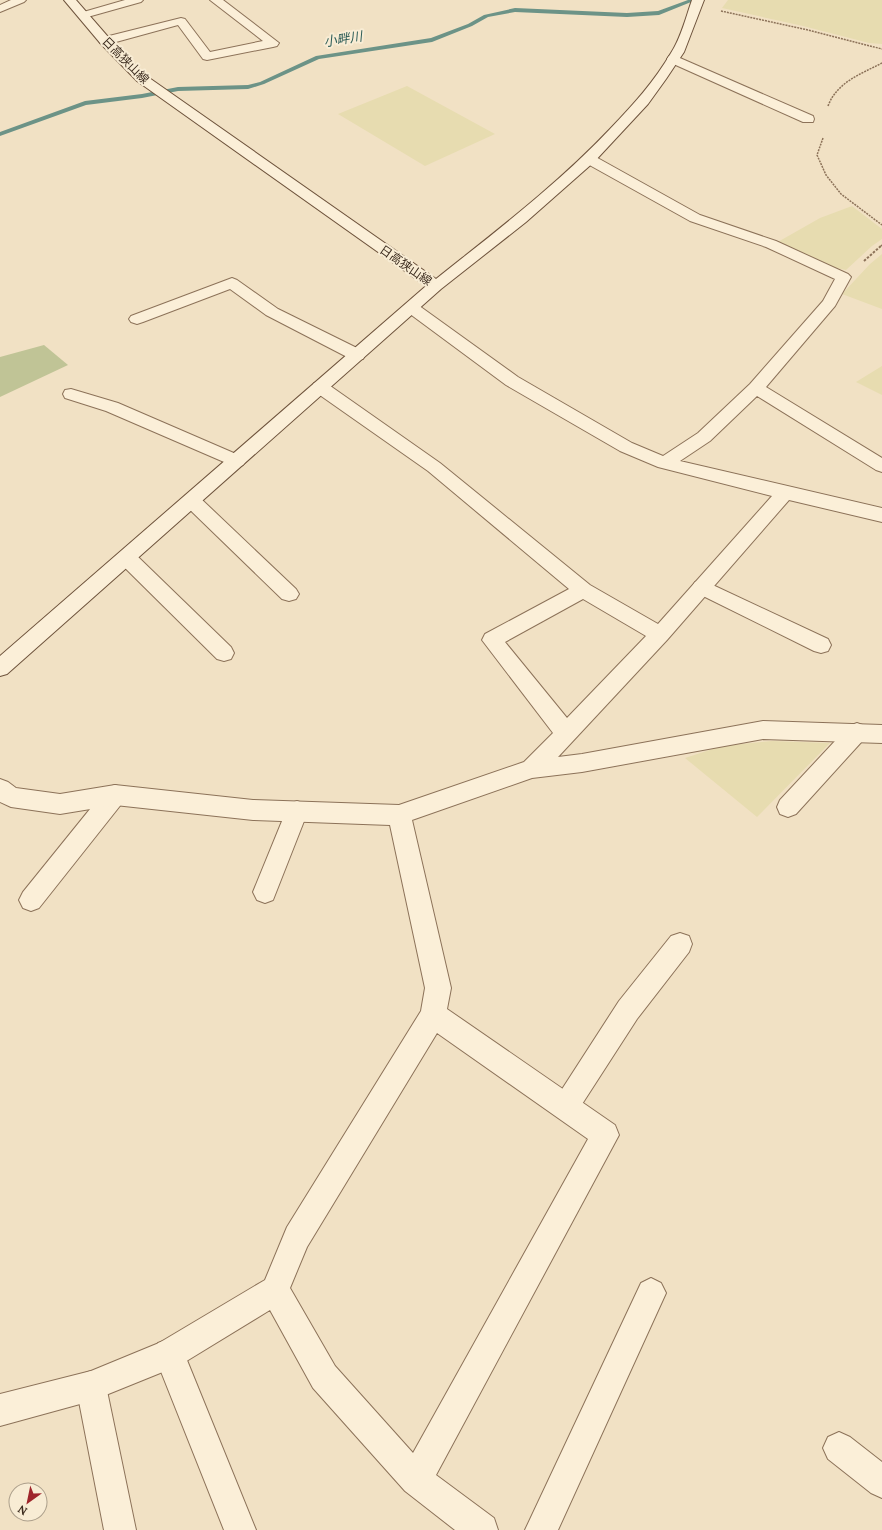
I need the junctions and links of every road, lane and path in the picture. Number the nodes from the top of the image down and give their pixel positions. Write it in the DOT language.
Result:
graph roads {
  1 [pos="20,0"];
  2 [pos="70,0"];
  3 [pos="137,0"];
  4 [pos="216,0"];
  5 [pos="697,3"];
  6 [pos="0,9"];
  7 [pos="719,10"];
  8 [pos="84,15"];
  9 [pos="105,40"];
  10 [pos="882,49"];
  11 [pos="673,59"];
  12 [pos="882,63"];
  13 [pos="828,111"];
  14 [pos="808,119"];
  15 [pos="823,136"];
  16 [pos="589,159"];
  17 [pos="882,225"];
  18 [pos="436,286"];
  19 [pos="412,308"];
  20 [pos="137,319"];
  21 [pos="357,355"];
  22 [pos="320,387"];
  23 [pos="756,388"];
  24 [pos="71,394"];
  25 [pos="237,460"];
  26 [pos="664,463"];
  27 [pos="882,466"];
  28 [pos="785,493"];
  29 [pos="192,501"];
  30 [pos="882,514"];
  31 [pos="127,558"];
  32 [pos="702,587"];
  33 [pos="583,590"];
  34 [pos="289,594"];
  35 [pos="660,635"];
  36 [pos="821,645"];
  37 [pos="224,653"];
  38 [pos="0,668"];
  39 [pos="857,732"];
  40 [pos="566,733"];
  41 [pos="882,734"];
  42 [pos="532,769"];
  43 [pos="0,790"];
  44 [pos="115,795"];
  45 [pos="788,807"];
  46 [pos="297,812"];
  47 [pos="399,815"];
  48 [pos="265,892"];
  49 [pos="31,900"];
  50 [pos="680,944"];
  51 [pos="433,1015"];
  52 [pos="566,1106"];
  53 [pos="275,1290"];
  54 [pos="651,1293"];
  55 [pos="169,1354"];
  56 [pos="91,1386"];
  57 [pos="0,1410"];
  58 [pos="839,1448"];
  59 [pos="416,1480"];
  60 [pos="882,1482"];
  61 [pos="120,1530"];
  62 [pos="240,1530"];
  63 [pos="482,1530"];
  64 [pos="541,1530"];
  1 -- 6 [label="street"];
  2 -- 8 [label="street, 日高狭山線"];
  3 -- 8 [label="street"];
  4 -- 9 [label="street"];
  5 -- 11 [label="street, 日高狭山線"];
  7 -- 10 [label="path"];
  8 -- 9 [label="street, 日高狭山線"];
  9 -- 18 [label="street, 日高狭山線"];
  11 -- 14 [label="street"];
  11 -- 16 [label="street, 日高狭山線"];
  12 -- 13 [label="path"];
  15 -- 17 [label="path"];
  16 -- 18 [label="street, 日高狭山線"];
  16 -- 23 [label="street"];
  18 -- 19 [label="street"];
  19 -- 21 [label="street"];
  19 -- 26 [label="street"];
  20 -- 21 [label="street"];
  21 -- 22 [label="street"];
  22 -- 25 [label="street"];
  22 -- 33 [label="street"];
  23 -- 26 [label="street"];
  23 -- 27 [label="street"];
  24 -- 25 [label="street"];
  25 -- 29 [label="street"];
  26 -- 28 [label="street"];
  28 -- 30 [label="street"];
  28 -- 32 [label="street"];
  29 -- 31 [label="street"];
  29 -- 34 [label="street"];
  31 -- 37 [label="street"];
  31 -- 38 [label="street"];
  32 -- 35 [label="street"];
  32 -- 36 [label="street"];
  33 -- 35 [label="street"];
  33 -- 40 [label="street"];
  35 -- 40 [label="street"];
  39 -- 41 [label="street"];
  39 -- 42 [label="street"];
  39 -- 45 [label="street"];
  40 -- 42 [label="street"];
  42 -- 47 [label="street"];
  43 -- 44 [label="street"];
  44 -- 46 [label="street"];
  44 -- 49 [label="street"];
  46 -- 47 [label="street"];
  46 -- 48 [label="street"];
  47 -- 51 [label="street"];
  50 -- 52 [label="street"];
  51 -- 52 [label="street"];
  51 -- 53 [label="street"];
  52 -- 59 [label="street"];
  53 -- 55 [label="street"];
  53 -- 59 [label="street"];
  54 -- 64 [label="street"];
  55 -- 56 [label="street"];
  55 -- 62 [label="street"];
  56 -- 57 [label="street"];
  56 -- 61 [label="street"];
  58 -- 60 [label="street"];
  59 -- 63 [label="street"];
}
